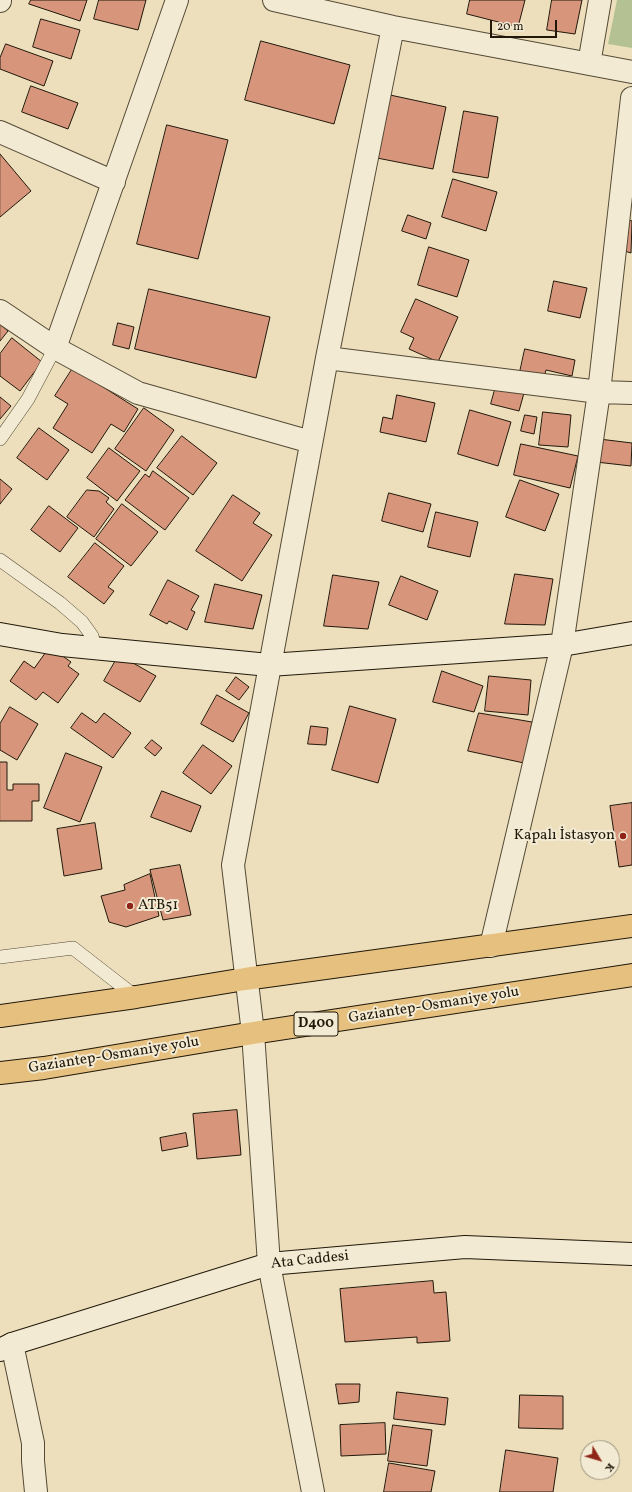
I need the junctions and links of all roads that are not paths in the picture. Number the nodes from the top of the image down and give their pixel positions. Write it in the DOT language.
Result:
graph roads {
  1 [pos="177,0"];
  2 [pos="274,0"];
  3 [pos="600,0"];
  4 [pos="393,27"];
  5 [pos="589,64"];
  6 [pos="632,72"];
  7 [pos="632,98"];
  8 [pos="0,132"];
  9 [pos="114,182"];
  10 [pos="0,311"];
  11 [pos="55,348"];
  12 [pos="327,358"];
  13 [pos="599,392"];
  14 [pos="632,393"];
  15 [pos="0,439"];
  16 [pos="312,442"];
  17 [pos="0,560"];
  18 [pos="0,634"];
  19 [pos="632,634"];
  20 [pos="562,644"];
  21 [pos="95,648"];
  22 [pos="269,665"];
  23 [pos="632,926"];
  24 [pos="491,946"];
  25 [pos="0,957"];
  26 [pos="632,975"];
  27 [pos="245,979"];
  28 [pos="136,997"];
  29 [pos="0,1016"];
  30 [pos="253,1033"];
  31 [pos="0,1073"];
  32 [pos="632,1254"];
  33 [pos="269,1264"];
  34 [pos="6,1347"];
  35 [pos="36,1492"];
  36 [pos="313,1492"];
  1 -- 9 [label="street"];
  2 -- 4 [label="street"];
  3 -- 5 [label="street"];
  4 -- 5 [label="street"];
  4 -- 12 [label="street"];
  5 -- 6 [label="street"];
  7 -- 13 [label="street"];
  8 -- 9 [label="street"];
  9 -- 11 [label="street"];
  10 -- 11 [label="street"];
  11 -- 15 [label="lane"];
  11 -- 16 [label="street"];
  12 -- 13 [label="street"];
  12 -- 16 [label="street"];
  13 -- 14 [label="street"];
  13 -- 20 [label="street"];
  16 -- 22 [label="street"];
  17 -- 21 [label="lane"];
  18 -- 21 [label="street"];
  19 -- 20 [label="street"];
  20 -- 22 [label="street"];
  20 -- 24 [label="street"];
  21 -- 22 [label="street"];
  22 -- 27 [label="street"];
  23 -- 24 [label="highway"];
  24 -- 27 [label="highway"];
  25 -- 28 [label="lane"];
  26 -- 30 [label="highway, Gaziantep-Osmaniye yolu / D400"];
  27 -- 28 [label="highway"];
  27 -- 30 [label="street"];
  28 -- 29 [label="highway"];
  30 -- 31 [label="highway, Gaziantep-Osmaniye yolu / D400"];
  30 -- 33 [label="street"];
  32 -- 33 [label="street, Ata Caddesi"];
  33 -- 34 [label="street, Ata Caddesi"];
  33 -- 36 [label="street"];
  34 -- 35 [label="street"];
}
